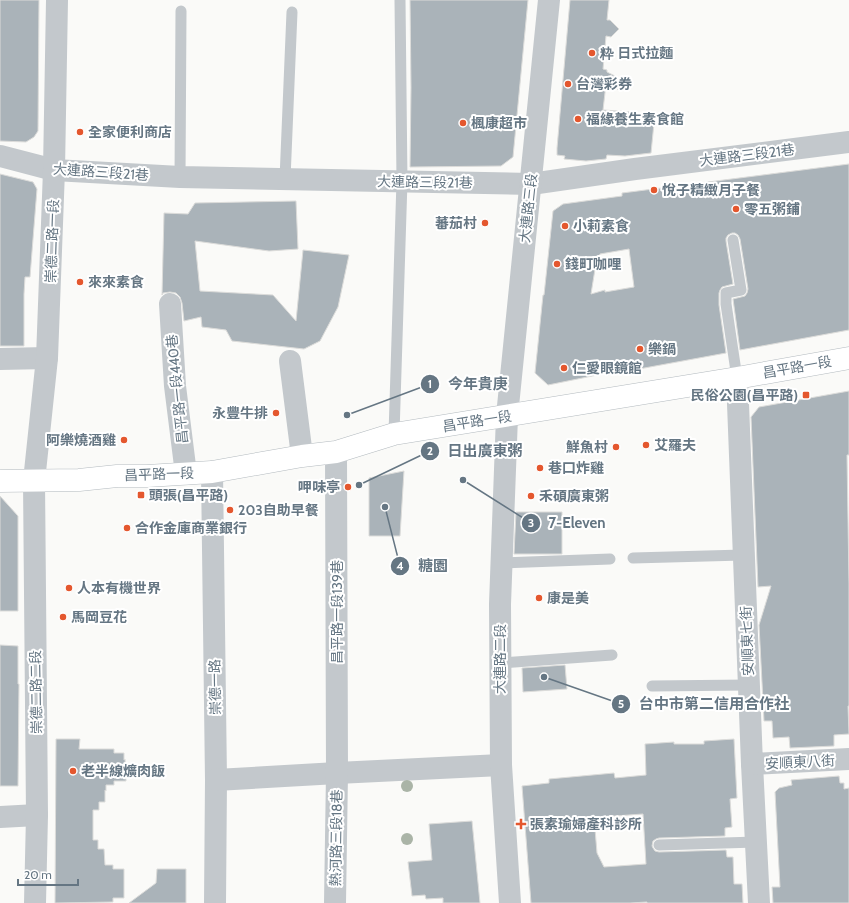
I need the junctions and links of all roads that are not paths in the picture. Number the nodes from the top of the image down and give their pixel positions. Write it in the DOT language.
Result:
graph roads {
  1 [pos="57,0"];
  2 [pos="400,0"];
  3 [pos="549,0"];
  4 [pos="181,11"];
  5 [pos="292,12"];
  6 [pos="849,142"];
  7 [pos="0,156"];
  8 [pos="54,170"];
  9 [pos="180,177"];
  10 [pos="285,179"];
  11 [pos="402,181"];
  12 [pos="530,184"];
  13 [pos="732,240"];
  14 [pos="170,304"];
  15 [pos="47,358"];
  16 [pos="849,358"];
  17 [pos="0,359"];
  18 [pos="290,361"];
  19 [pos="737,378"];
  20 [pos="507,416"];
  21 [pos="394,434"];
  22 [pos="336,452"];
  23 [pos="302,456"];
  24 [pos="212,472"];
  25 [pos="186,474"];
  26 [pos="0,481"];
  27 [pos="34,481"];
  28 [pos="744,555"];
  29 [pos="633,558"];
  30 [pos="610,559"];
  31 [pos="502,563"];
  32 [pos="612,655"];
  33 [pos="500,663"];
  34 [pos="748,685"];
  35 [pos="652,686"];
  36 [pos="849,759"];
  37 [pos="752,764"];
  38 [pos="501,765"];
  39 [pos="337,773"];
  40 [pos="216,780"];
  41 [pos="37,815"];
  42 [pos="0,817"];
  43 [pos="756,842"];
  44 [pos="659,845"];
  45 [pos="35,903"];
  46 [pos="214,903"];
  47 [pos="335,903"];
  48 [pos="510,903"];
  49 [pos="759,903"];
  1 -- 8 [label="street, 崇德二路一段"];
  2 -- 11 [label="lane"];
  3 -- 12 [label="street, 大連路三段"];
  4 -- 9 [label="lane"];
  5 -- 10 [label="lane"];
  6 -- 12 [label="street, 大連路三段21巷"];
  7 -- 8 [label="street, 大連路三段21巷"];
  8 -- 9 [label="street, 大連路三段21巷"];
  8 -- 15 [label="street, 崇德二路一段"];
  9 -- 10 [label="street, 大連路三段21巷"];
  10 -- 11 [label="street, 大連路三段21巷"];
  11 -- 12 [label="street, 大連路三段21巷"];
  11 -- 21 [label="lane"];
  12 -- 20 [label="street, 大連路三段"];
  13 -- 19 [label="lane"];
  14 -- 25 [label="street, 昌平路一段440巷"];
  15 -- 17 [label="street"];
  15 -- 27 [label="street, 崇德二路一段"];
  16 -- 19 [label="street, 昌平路一段"];
  18 -- 23 [label="street"];
  19 -- 20 [label="street, 昌平路一段"];
  19 -- 28 [label="street, 安順東七街"];
  20 -- 21 [label="street, 昌平路一段"];
  20 -- 31 [label="street, 大連路二段"];
  21 -- 22 [label="street, 昌平路一段"];
  22 -- 23 [label="street, 昌平路一段"];
  22 -- 39 [label="street, 昌平路一段139巷"];
  23 -- 24 [label="street, 昌平路一段"];
  24 -- 25 [label="street, 昌平路一段"];
  24 -- 40 [label="street, 崇德一路"];
  25 -- 27 [label="street, 昌平路一段"];
  26 -- 27 [label="street, 昌平路一段"];
  27 -- 41 [label="street, 崇德二路二段"];
  28 -- 29 [label="lane"];
  28 -- 34 [label="street, 安順東七街"];
  30 -- 31 [label="lane"];
  31 -- 33 [label="street, 大連路二段"];
  32 -- 33 [label="lane"];
  33 -- 38 [label="street, 大連路二段"];
  34 -- 35 [label="lane"];
  34 -- 37 [label="street, 安順東七街"];
  36 -- 37 [label="street, 安順東八街"];
  37 -- 43 [label="street, 安順東七街"];
  38 -- 39 [label="street"];
  38 -- 48 [label="street, 大連路二段"];
  39 -- 40 [label="street"];
  39 -- 47 [label="street, 熱河路三段18巷"];
  40 -- 46 [label="street, 崇德一路"];
  41 -- 42 [label="street"];
  41 -- 45 [label="street, 崇德二路二段"];
  43 -- 44 [label="lane"];
  43 -- 49 [label="street, 安順東七街"];
}
